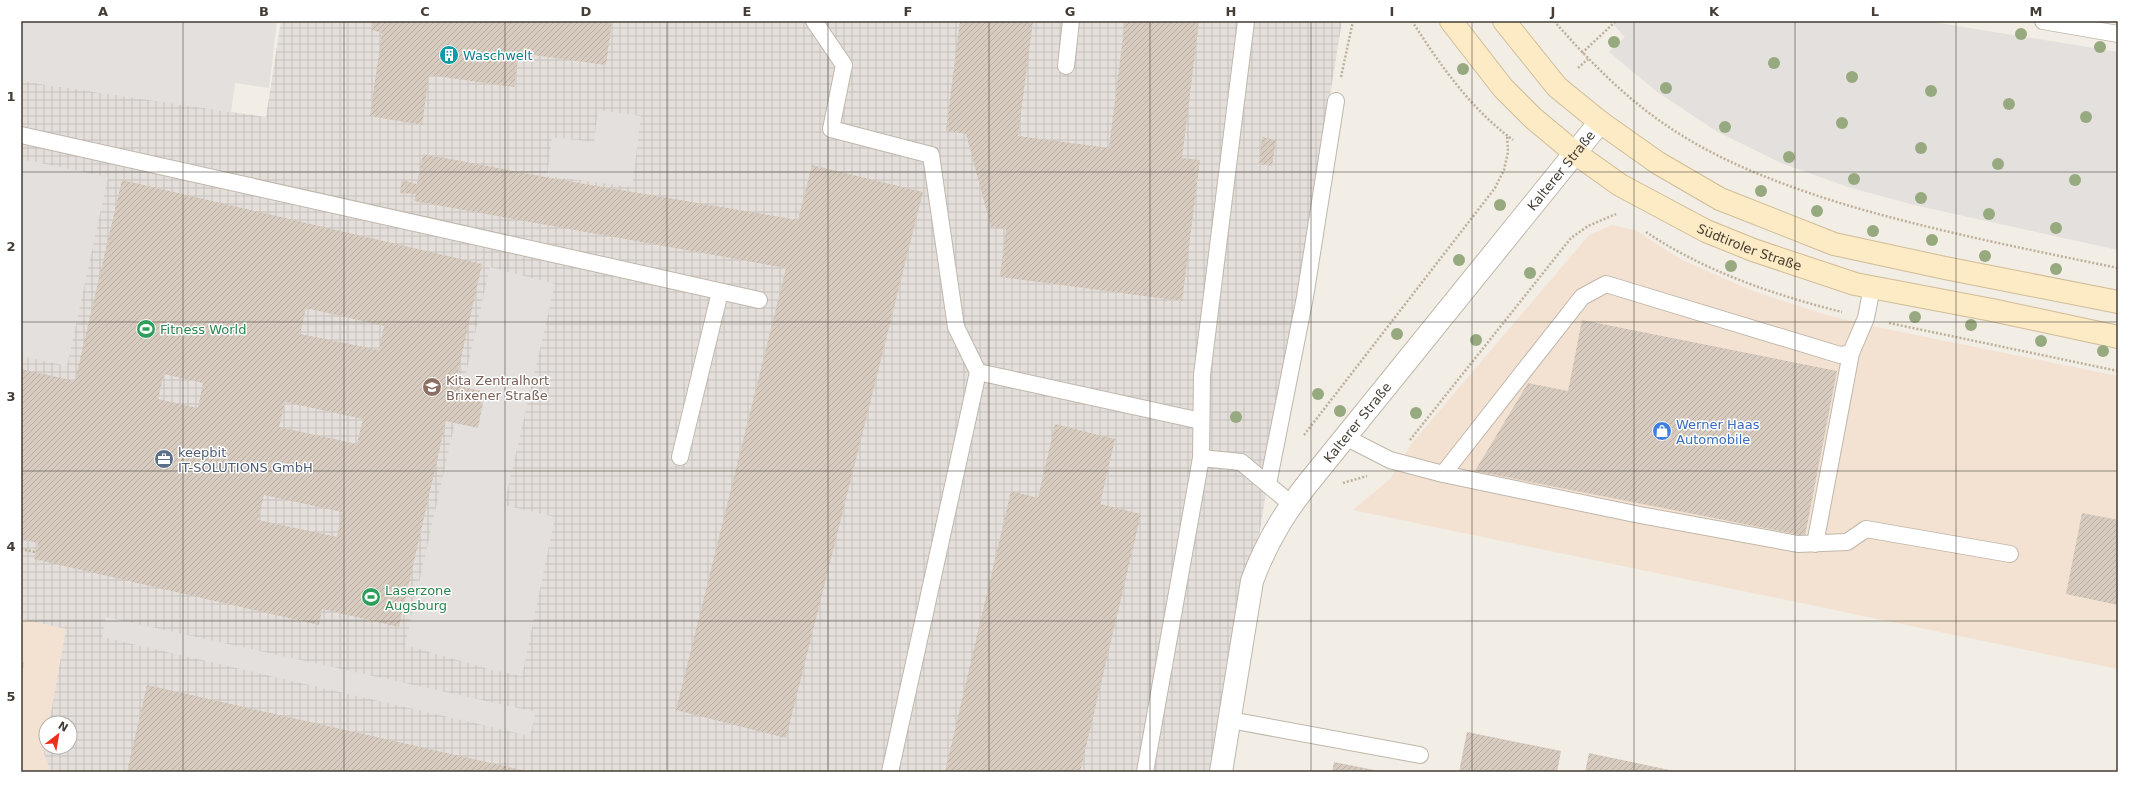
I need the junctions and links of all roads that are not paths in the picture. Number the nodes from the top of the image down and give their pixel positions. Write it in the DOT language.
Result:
graph roads {
  1 [pos="814,21"];
  2 [pos="1071,21"];
  3 [pos="1246,21"];
  4 [pos="1451,21"];
  5 [pos="1504,21"];
  6 [pos="2043,21"];
  7 [pos="2118,34"];
  8 [pos="1066,66"];
  9 [pos="1336,101"];
  10 [pos="1600,122"];
  11 [pos="21,135"];
  12 [pos="1575,153"];
  13 [pos="1872,287"];
  14 [pos="720,292"];
  15 [pos="759,300"];
  16 [pos="2118,302"];
  17 [pos="2118,337"];
  18 [pos="1851,353"];
  19 [pos="978,372"];
  20 [pos="1201,421"];
  21 [pos="1345,437"];
  22 [pos="680,457"];
  23 [pos="1201,458"];
  24 [pos="1443,474"];
  25 [pos="1268,484"];
  26 [pos="1291,504"];
  27 [pos="1815,544"];
  28 [pos="2010,554"];
  29 [pos="1230,720"];
  30 [pos="1420,755"];
  31 [pos="890,772"];
  32 [pos="1146,772"];
  33 [pos="1221,772"];
  1 -- 19 [label="lane"];
  2 -- 8 [label="lane"];
  3 -- 20 [label="lane"];
  4 -- 12 [label="main road, Südtiroler Straße"];
  5 -- 10 [label="main road"];
  6 -- 7 [label="lane"];
  9 -- 25 [label="lane"];
  10 -- 12 [label="street, Kalterer Straße"];
  10 -- 16 [label="main road"];
  11 -- 14 [label="lane"];
  12 -- 13 [label="main road, Südtiroler Straße"];
  12 -- 21 [label="street, Kalterer Straße"];
  13 -- 17 [label="main road, Südtiroler Straße"];
  13 -- 18 [label="lane"];
  14 -- 15 [label="lane"];
  14 -- 22 [label="lane"];
  18 -- 24 [label="lane"];
  18 -- 27 [label="lane"];
  19 -- 20 [label="lane"];
  19 -- 31 [label="lane"];
  20 -- 23 [label="lane"];
  21 -- 24 [label="lane"];
  21 -- 26 [label="street, Kalterer Straße"];
  23 -- 25 [label="lane"];
  23 -- 32 [label="lane"];
  24 -- 27 [label="lane"];
  25 -- 26 [label="lane"];
  26 -- 29 [label="street, Kalterer Straße"];
  27 -- 28 [label="lane"];
  29 -- 30 [label="lane"];
  29 -- 33 [label="street, Kalterer Straße"];
}
